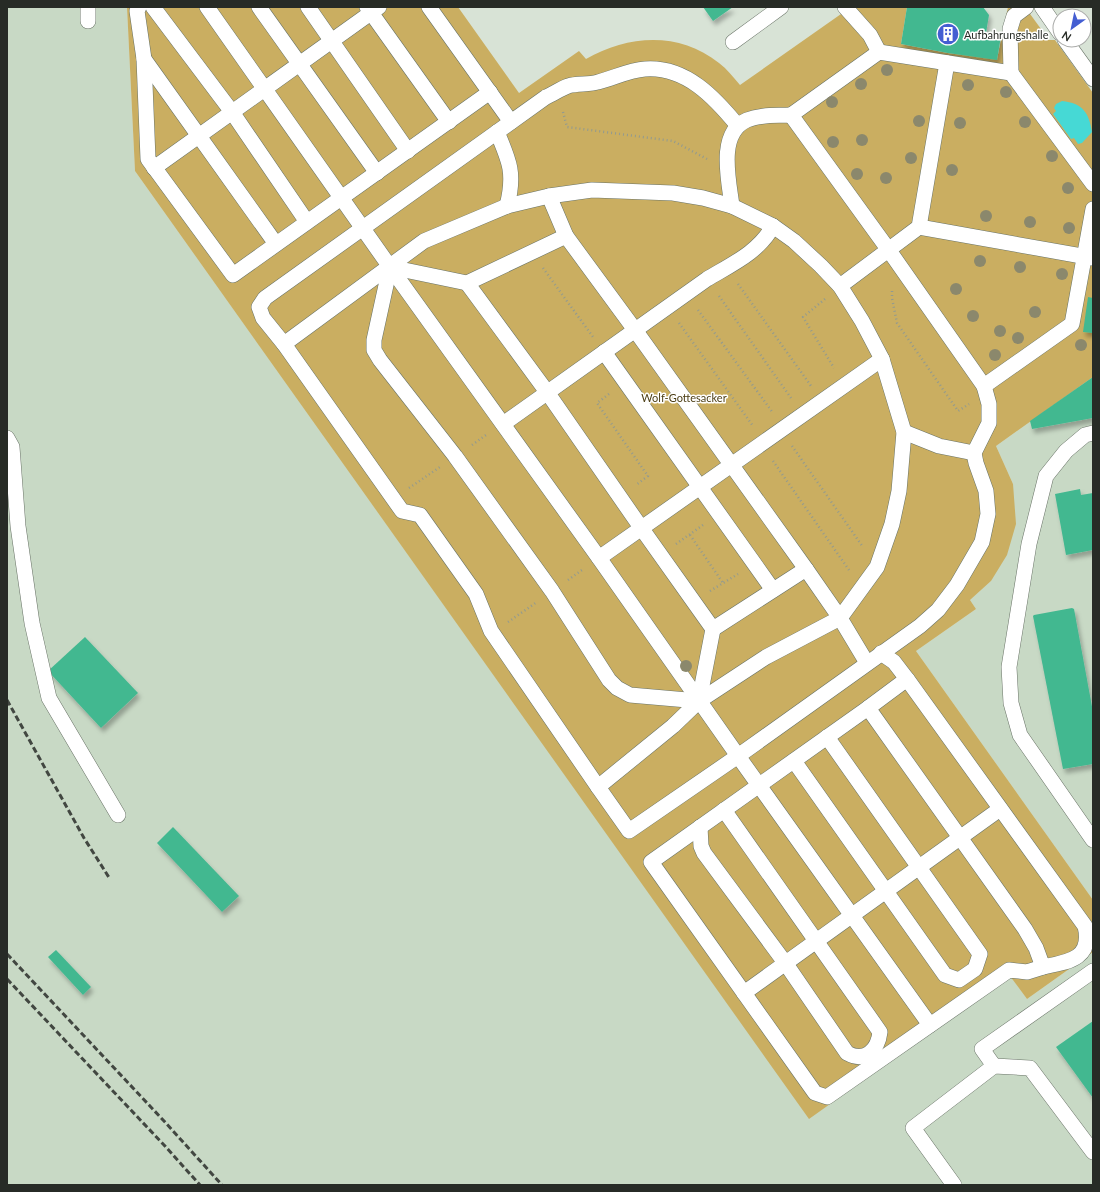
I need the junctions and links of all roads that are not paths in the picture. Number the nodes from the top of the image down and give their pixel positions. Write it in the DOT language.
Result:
graph roads {
  1 [pos="139,7"];
  2 [pos="152,7"];
  3 [pos="207,7"];
  4 [pos="259,7"];
  5 [pos="308,7"];
  6 [pos="429,7"];
  7 [pos="781,7"];
  8 [pos="845,7"];
  9 [pos="1026,7"];
  10 [pos="1042,7"];
  11 [pos="373,9"];
  12 [pos="1052,21"];
  13 [pos="332,41"];
  14 [pos="732,42"];
  15 [pos="1071,48"];
  16 [pos="879,52"];
  17 [pos="144,59"];
  18 [pos="947,63"];
  19 [pos="299,64"];
  20 [pos="1011,74"];
  21 [pos="1093,80"];
  22 [pos="265,89"];
  23 [pos="490,92"];
  24 [pos="232,112"];
  25 [pos="791,115"];
  26 [pos="449,122"];
  27 [pos="511,122"];
  28 [pos="738,126"];
  29 [pos="497,132"];
  30 [pos="199,136"];
  31 [pos="408,151"];
  32 [pos="154,168"];
  33 [pos="377,173"];
  34 [pos="1093,184"];
  35 [pos="549,196"];
  36 [pos="341,198"];
  37 [pos="507,206"];
  38 [pos="732,206"];
  39 [pos="1093,209"];
  40 [pos="307,222"];
  41 [pos="774,226"];
  42 [pos="919,227"];
  43 [pos="363,228"];
  44 [pos="566,236"];
  45 [pos="276,244"];
  46 [pos="888,249"];
  47 [pos="1089,257"];
  48 [pos="390,267"];
  49 [pos="467,283"];
  50 [pos="840,286"];
  51 [pos="635,330"];
  52 [pos="284,344"];
  53 [pos="604,352"];
  54 [pos="882,359"];
  55 [pos="985,389"];
  56 [pos="547,392"];
  57 [pos="503,424"];
  58 [pos="904,432"];
  59 [pos="1093,433"];
  60 [pos="7,438"];
  61 [pos="974,453"];
  62 [pos="732,465"];
  63 [pos="700,488"];
  64 [pos="642,529"];
  65 [pos="599,558"];
  66 [pos="806,569"];
  67 [pos="773,590"];
  68 [pos="840,618"];
  69 [pos="713,629"];
  70 [pos="881,653"];
  71 [pos="867,663"];
  72 [pos="907,679"];
  73 [pos="699,701"];
  74 [pos="868,708"];
  75 [pos="827,738"];
  76 [pos="738,756"];
  77 [pos="794,761"];
  78 [pos="759,785"];
  79 [pos="598,787"];
  80 [pos="1000,809"];
  81 [pos="724,810"];
  82 [pos="118,815"];
  83 [pos="700,827"];
  84 [pos="960,837"];
  85 [pos="1093,840"];
  86 [pos="918,867"];
  87 [pos="886,891"];
  88 [pos="851,916"];
  89 [pos="817,940"];
  90 [pos="786,964"];
  91 [pos="1043,968"];
  92 [pos="1093,971"];
  93 [pos="744,993"];
  94 [pos="930,1025"];
  95 [pos="994,1066"];
  96 [pos="1093,1152"];
  97 [pos="954,1185"];
  1 -- 17 [label="lane"];
  2 -- 24 [label="lane"];
  3 -- 22 [label="lane"];
  4 -- 19 [label="lane"];
  5 -- 13 [label="lane"];
  6 -- 23 [label="lane"];
  7 -- 14 [label="lane"];
  8 -- 16 [label="lane"];
  9 -- 20 [label="lane"];
  10 -- 12 [label="lane"];
  11 -- 13 [label="lane"];
  11 -- 26 [label="lane"];
  13 -- 19 [label="lane"];
  13 -- 31 [label="lane"];
  15 -- 21 [label="lane"];
  16 -- 18 [label="lane"];
  16 -- 25 [label="lane"];
  17 -- 30 [label="lane"];
  17 -- 32 [label="lane"];
  18 -- 20 [label="lane"];
  18 -- 42 [label="lane"];
  19 -- 22 [label="lane"];
  19 -- 33 [label="lane"];
  20 -- 34 [label="lane"];
  22 -- 24 [label="lane"];
  22 -- 36 [label="lane"];
  23 -- 26 [label="lane"];
  23 -- 27 [label="lane"];
  24 -- 30 [label="lane"];
  24 -- 40 [label="lane"];
  25 -- 28 [label="lane"];
  25 -- 46 [label="lane"];
  26 -- 31 [label="lane"];
  27 -- 28 [label="lane"];
  27 -- 29 [label="lane"];
  28 -- 38 [label="lane"];
  29 -- 37 [label="lane"];
  29 -- 43 [label="lane"];
  30 -- 32 [label="lane"];
  30 -- 45 [label="lane"];
  31 -- 33 [label="lane"];
  32 -- 45 [label="lane"];
  33 -- 36 [label="lane"];
  35 -- 37 [label="lane"];
  35 -- 38 [label="lane"];
  35 -- 44 [label="lane"];
  36 -- 40 [label="lane"];
  36 -- 43 [label="lane"];
  37 -- 48 [label="lane"];
  38 -- 41 [label="lane"];
  39 -- 47 [label="lane"];
  40 -- 45 [label="lane"];
  41 -- 50 [label="lane"];
  41 -- 51 [label="lane"];
  42 -- 46 [label="lane"];
  42 -- 47 [label="lane"];
  43 -- 48 [label="lane"];
  43 -- 52 [label="lane"];
  44 -- 49 [label="lane"];
  44 -- 51 [label="lane"];
  46 -- 50 [label="lane"];
  46 -- 55 [label="lane"];
  47 -- 55 [label="lane"];
  48 -- 49 [label="lane"];
  48 -- 52 [label="lane"];
  48 -- 57 [label="lane"];
  48 -- 73 [label="lane"];
  49 -- 56 [label="lane"];
  50 -- 54 [label="lane"];
  51 -- 53 [label="lane"];
  51 -- 62 [label="lane"];
  52 -- 79 [label="lane"];
  53 -- 56 [label="lane"];
  53 -- 63 [label="lane"];
  54 -- 58 [label="lane"];
  54 -- 62 [label="lane"];
  55 -- 61 [label="lane"];
  56 -- 57 [label="lane"];
  56 -- 64 [label="lane"];
  57 -- 65 [label="lane"];
  58 -- 61 [label="lane"];
  58 -- 68 [label="lane"];
  59 -- 85 [label="lane"];
  60 -- 82 [label="lane"];
  61 -- 70 [label="lane"];
  62 -- 63 [label="lane"];
  62 -- 66 [label="lane"];
  63 -- 64 [label="lane"];
  63 -- 67 [label="lane"];
  64 -- 65 [label="lane"];
  64 -- 69 [label="lane"];
  65 -- 73 [label="lane"];
  66 -- 67 [label="lane"];
  66 -- 68 [label="lane"];
  67 -- 69 [label="lane"];
  68 -- 71 [label="lane"];
  68 -- 73 [label="lane"];
  69 -- 73 [label="lane"];
  70 -- 71 [label="lane"];
  70 -- 72 [label="lane"];
  71 -- 76 [label="lane"];
  72 -- 74 [label="lane"];
  72 -- 80 [label="lane"];
  73 -- 76 [label="lane"];
  73 -- 79 [label="lane"];
  74 -- 75 [label="lane"];
  74 -- 84 [label="lane"];
  75 -- 77 [label="lane"];
  75 -- 86 [label="lane"];
  76 -- 78 [label="lane"];
  76 -- 79 [label="lane"];
  77 -- 78 [label="lane"];
  77 -- 87 [label="lane"];
  78 -- 81 [label="lane"];
  78 -- 88 [label="lane"];
  80 -- 84 [label="lane"];
  80 -- 91 [label="lane"];
  81 -- 83 [label="lane"];
  81 -- 89 [label="lane"];
  83 -- 90 [label="lane"];
  83 -- 93 [label="lane"];
  84 -- 86 [label="lane"];
  84 -- 91 [label="lane"];
  86 -- 87 [label="lane"];
  86 -- 87 [label="lane"];
  87 -- 88 [label="lane"];
  88 -- 89 [label="lane"];
  88 -- 94 [label="lane"];
  89 -- 90 [label="lane"];
  89 -- 90 [label="lane"];
  90 -- 93 [label="lane"];
  91 -- 94 [label="lane"];
  92 -- 95 [label="lane"];
  93 -- 94 [label="lane"];
  95 -- 96 [label="lane"];
  95 -- 97 [label="lane"];
}
